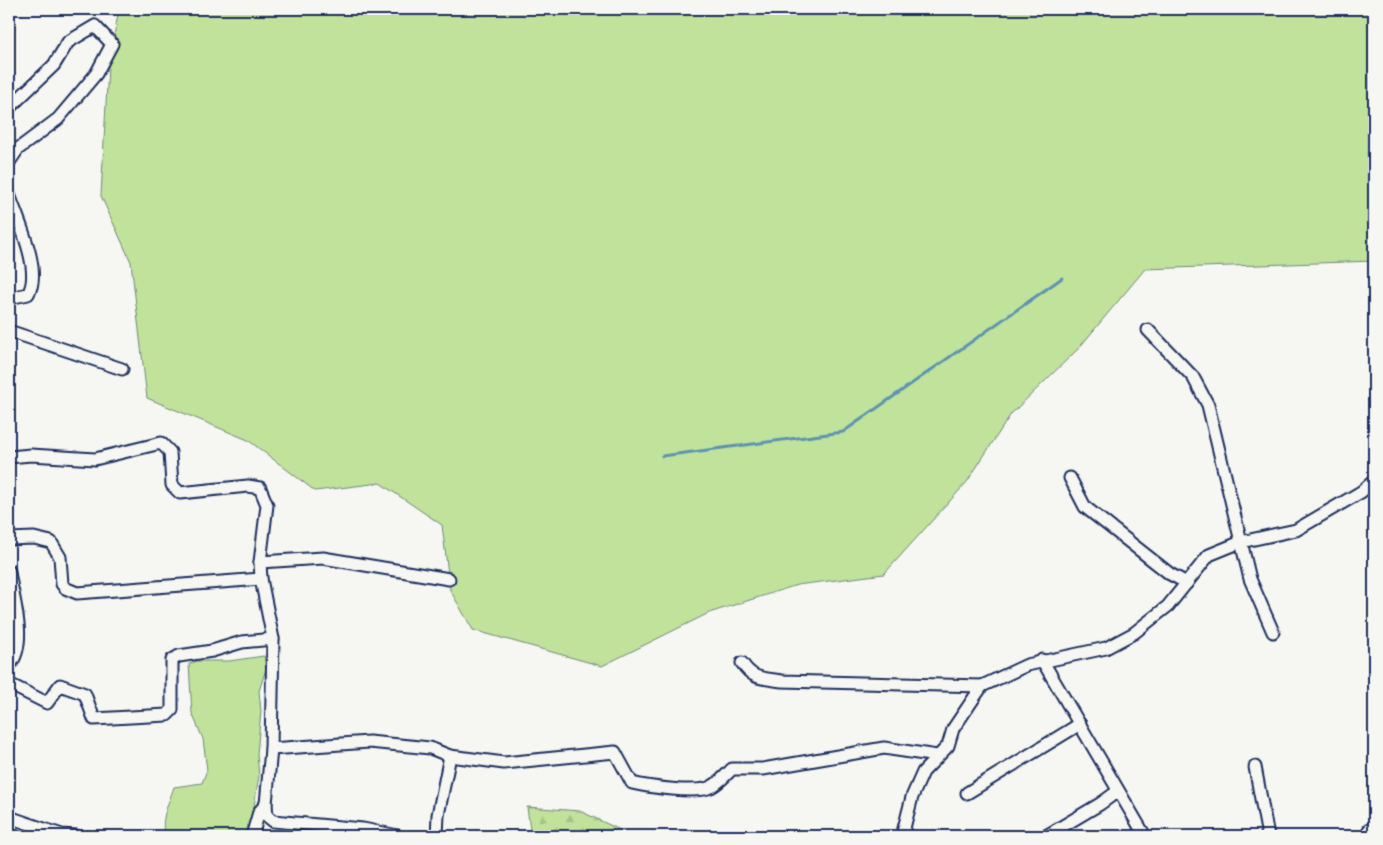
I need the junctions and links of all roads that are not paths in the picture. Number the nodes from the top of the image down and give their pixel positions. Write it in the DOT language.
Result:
graph roads {
  1 [pos="9,108"];
  2 [pos="9,162"];
  3 [pos="9,194"];
  4 [pos="9,298"];
  5 [pos="9,321"];
  6 [pos="1148,330"];
  7 [pos="12,332"];
  8 [pos="122,369"];
  9 [pos="9,457"];
  10 [pos="1070,478"];
  11 [pos="1374,481"];
  12 [pos="9,539"];
  13 [pos="1241,542"];
  14 [pos="260,562"];
  15 [pos="9,570"];
  16 [pos="261,579"];
  17 [pos="449,579"];
  18 [pos="1187,583"];
  19 [pos="1273,632"];
  20 [pos="273,639"];
  21 [pos="1042,660"];
  22 [pos="742,663"];
  23 [pos="9,666"];
  24 [pos="9,684"];
  25 [pos="982,686"];
  26 [pos="1080,724"];
  27 [pos="271,749"];
  28 [pos="450,756"];
  29 [pos="937,756"];
  30 [pos="1255,767"];
  31 [pos="1118,791"];
  32 [pos="968,793"];
  33 [pos="266,804"];
  34 [pos="9,817"];
  35 [pos="62,835"];
  36 [pos="76,836"];
  37 [pos="252,836"];
  38 [pos="398,836"];
  39 [pos="437,836"];
  40 [pos="902,836"];
  41 [pos="1046,836"];
  42 [pos="1145,836"];
  43 [pos="1268,836"];
  1 -- 2 [label="street"];
  3 -- 4 [label="street"];
  5 -- 7 [label="street"];
  6 -- 13 [label="street"];
  7 -- 8 [label="street"];
  9 -- 14 [label="street"];
  10 -- 18 [label="street"];
  11 -- 13 [label="street"];
  12 -- 16 [label="street"];
  13 -- 18 [label="street"];
  13 -- 19 [label="street"];
  14 -- 16 [label="street"];
  14 -- 17 [label="street"];
  15 -- 23 [label="street"];
  16 -- 20 [label="street"];
  18 -- 21 [label="street"];
  20 -- 24 [label="street"];
  20 -- 27 [label="street"];
  21 -- 25 [label="street"];
  21 -- 26 [label="street"];
  22 -- 25 [label="street"];
  25 -- 29 [label="street"];
  26 -- 31 [label="street"];
  26 -- 32 [label="street"];
  27 -- 28 [label="street"];
  27 -- 33 [label="street"];
  28 -- 29 [label="street"];
  28 -- 39 [label="street"];
  29 -- 40 [label="street"];
  30 -- 43 [label="street"];
  31 -- 41 [label="street"];
  31 -- 42 [label="street"];
  33 -- 37 [label="street"];
  33 -- 38 [label="street"];
  34 -- 35 [label="street"];
  35 -- 36 [label="street"];
}
